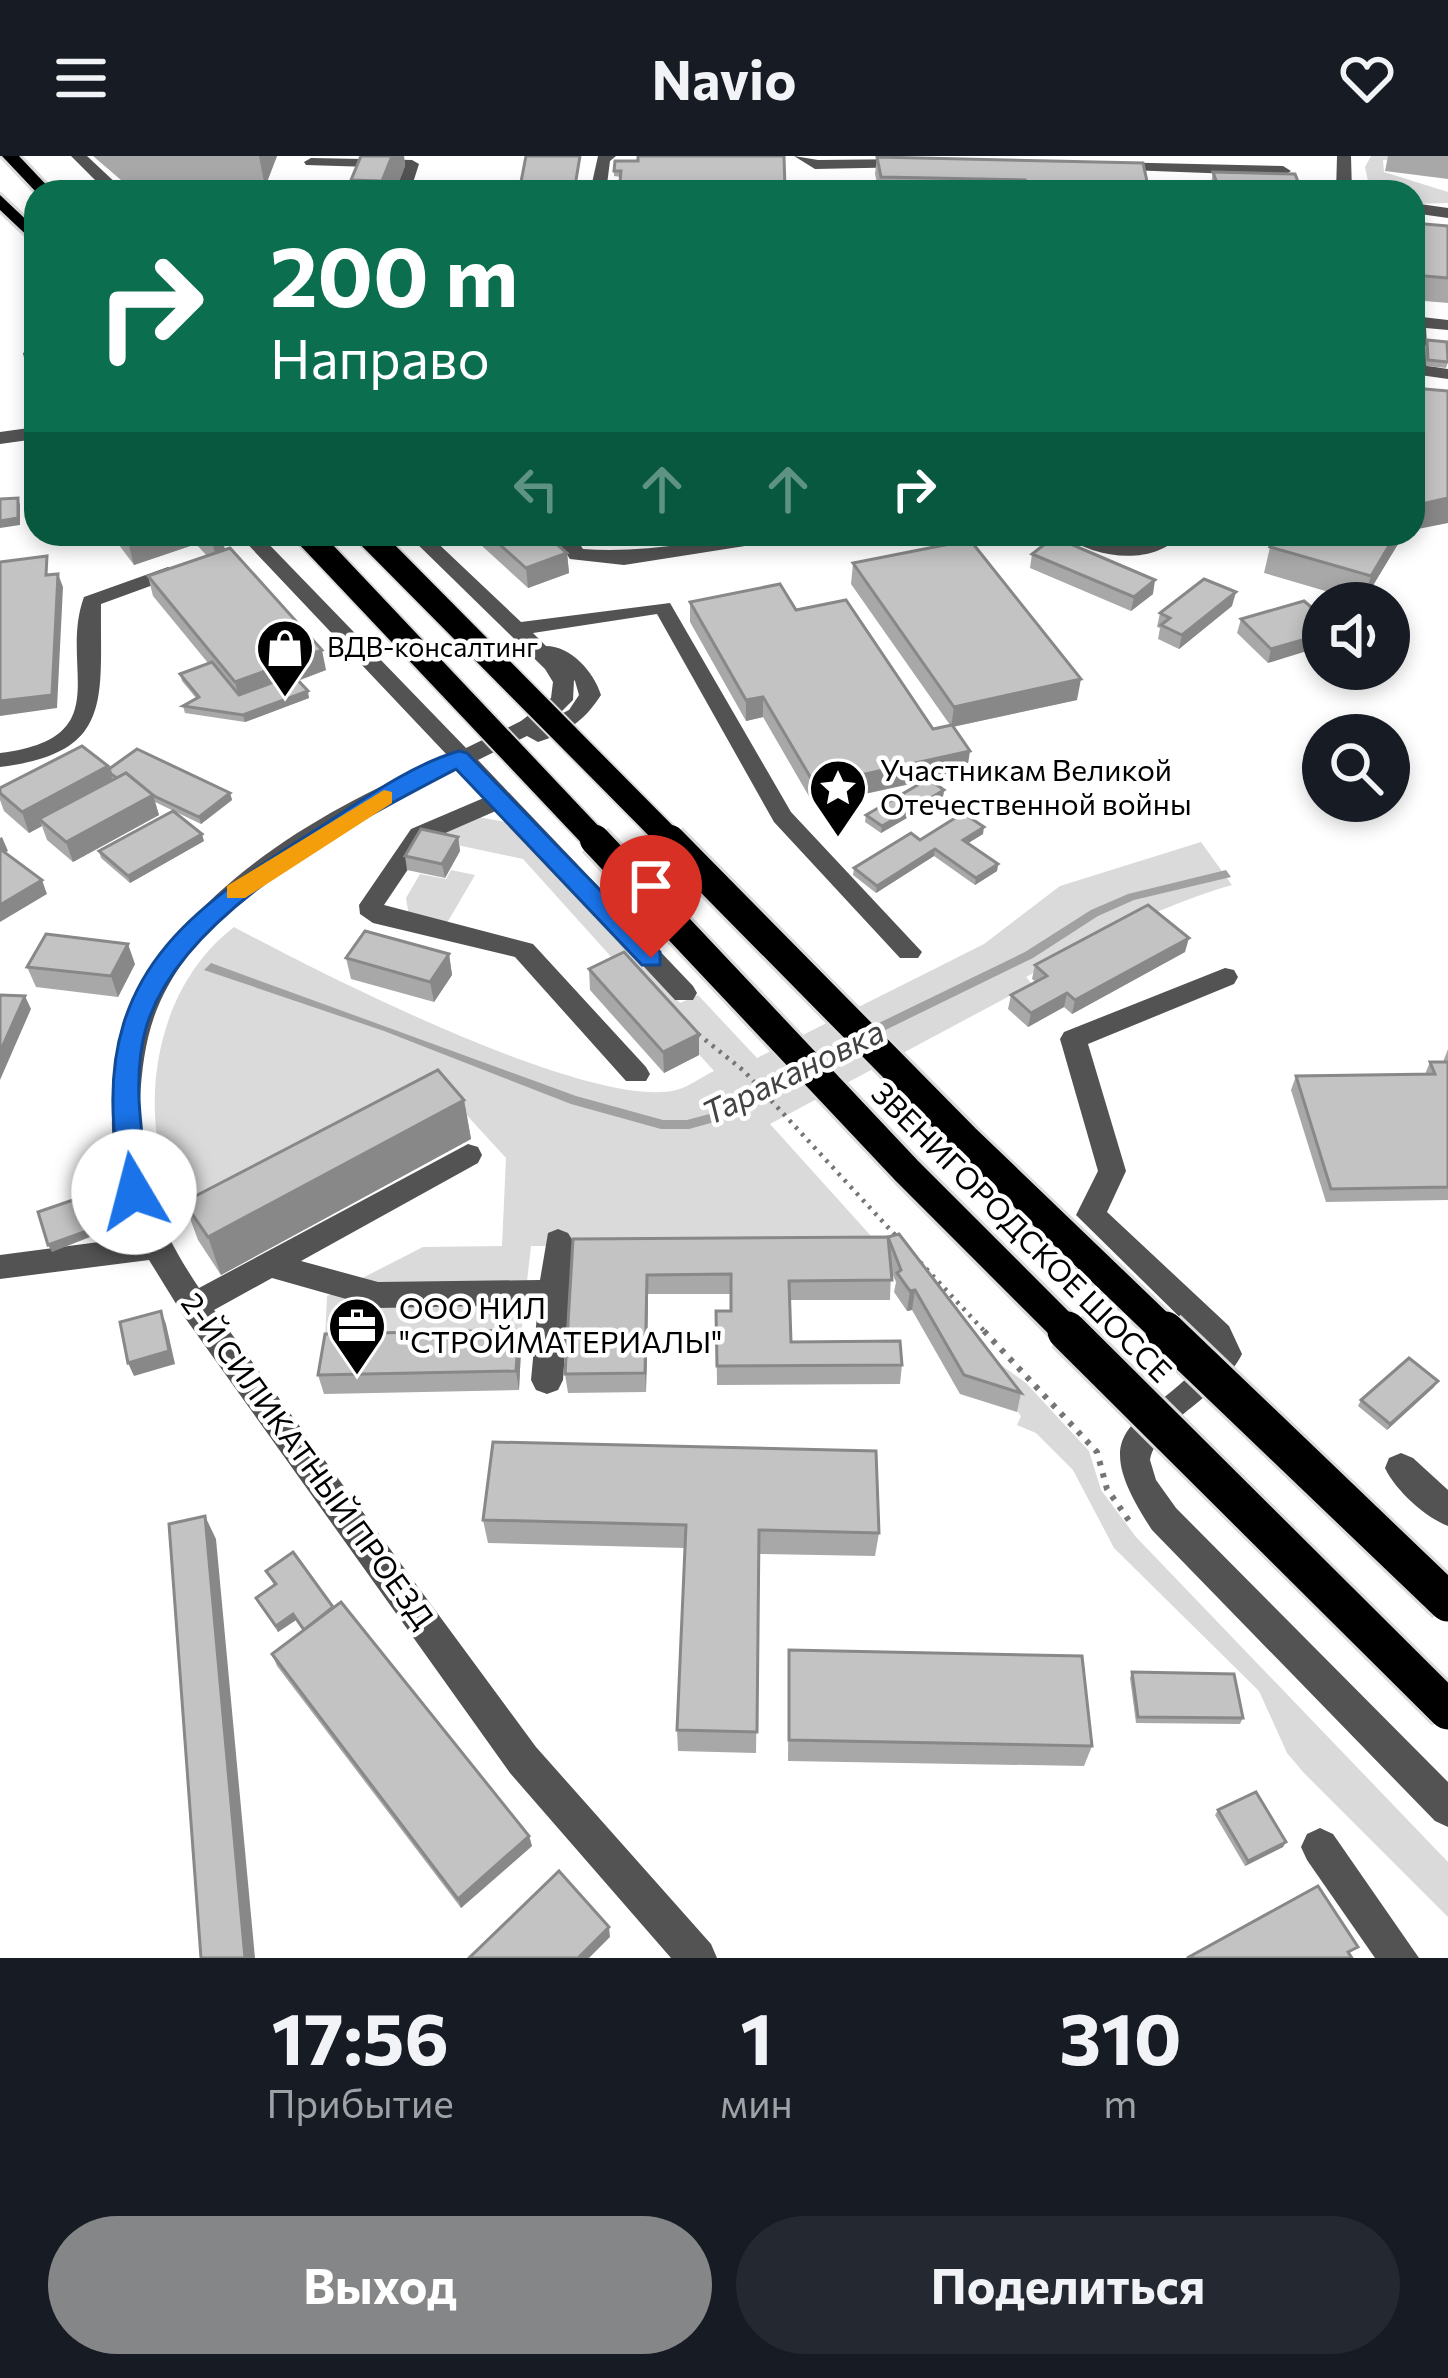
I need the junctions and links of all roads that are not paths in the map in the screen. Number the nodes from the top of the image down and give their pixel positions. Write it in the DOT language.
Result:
graph roads {
  1 [pos="10,156"];
  2 [pos="78,156"];
  3 [pos="801,156"];
  4 [pos="312,159"];
  5 [pos="898,159"];
  6 [pos="1152,161"];
  7 [pos="923,163"];
  8 [pos="1088,165"];
  9 [pos="850,167"];
  10 [pos="1283,171"];
  11 [pos="33,180"];
  12 [pos="104,180"];
  13 [pos="406,180"];
  14 [pos="1190,180"];
  15 [pos="1,203"];
  16 [pos="24,227"];
  17 [pos="259,546"];
  18 [pos="317,546"];
  19 [pos="379,546"];
  20 [pos="430,546"];
  21 [pos="571,546"];
  22 [pos="707,546"];
  23 [pos="1103,546"];
  24 [pos="1159,546"];
  25 [pos="168,573"];
  26 [pos="518,629"];
  27 [pos="459,758"];
  28 [pos="0,760"];
  29 [pos="502,799"];
  30 [pos="909,952"];
  31 [pos="1225,977"];
  32 [pos="684,993"];
  33 [pos="636,1074"];
  34 [pos="468,1155"];
  35 [pos="558,1241"];
  36 [pos="157,1247"];
  37 [pos="267,1264"];
  38 [pos="0,1267"];
  39 [pos="553,1292"];
  40 [pos="194,1306"];
  41 [pos="547,1380"];
  42 [pos="1401,1468"];
  43 [pos="1448,1511"];
  44 [pos="1448,1601"];
  45 [pos="1448,1710"];
  46 [pos="1448,1808"];
  47 [pos="1321,1847"];
  48 [pos="698,1958"];
  49 [pos="1399,1958"];
  1 -- 11 [label="main road"];
  2 -- 12 [label="street"];
  3 -- 9 [label="street"];
  4 -- 13 [label="street"];
  5 -- 7 [label="street"];
  5 -- 9 [label="street"];
  6 -- 8 [label="street"];
  6 -- 10 [label="street"];
  6 -- 14 [label="street"];
  15 -- 16 [label="main road"];
  17 -- 27 [label="street"];
  18 -- 45 [label="main road, ЗВЕНИГОРОДСКОЕ ШОССЕ, bridge"];
  19 -- 44 [label="main road, ЗВЕНИГОРОДСКОЕ ШОССЕ, bridge"];
  20 -- 26 [label="street, 2-Й СИЛИКАТНЫЙ ПРОЕЗД"];
  21 -- 22 [label="street"];
  23 -- 24 [label="street"];
  25 -- 28 [label="street"];
  26 -- 27 [label="street, 2-Й СИЛИКАТНЫЙ ПРОЕЗД"];
  26 -- 30 [label="street"];
  27 -- 29 [label="street"];
  27 -- 36 [label="street, 2-Й СИЛИКАТНЫЙ ПРОЕЗД"];
  29 -- 32 [label="street"];
  29 -- 33 [label="street"];
  31 -- 46 [label="street"];
  34 -- 37 [label="street"];
  35 -- 39 [label="street"];
  36 -- 38 [label="street"];
  36 -- 40 [label="street, 2-Й СИЛИКАТНЫЙ ПРОЕЗД"];
  37 -- 39 [label="street"];
  37 -- 40 [label="street"];
  39 -- 41 [label="street"];
  40 -- 48 [label="street, 2-Й СИЛИКАТНЫЙ ПРОЕЗД"];
  42 -- 43 [label="street"];
  47 -- 49 [label="street"];
}
